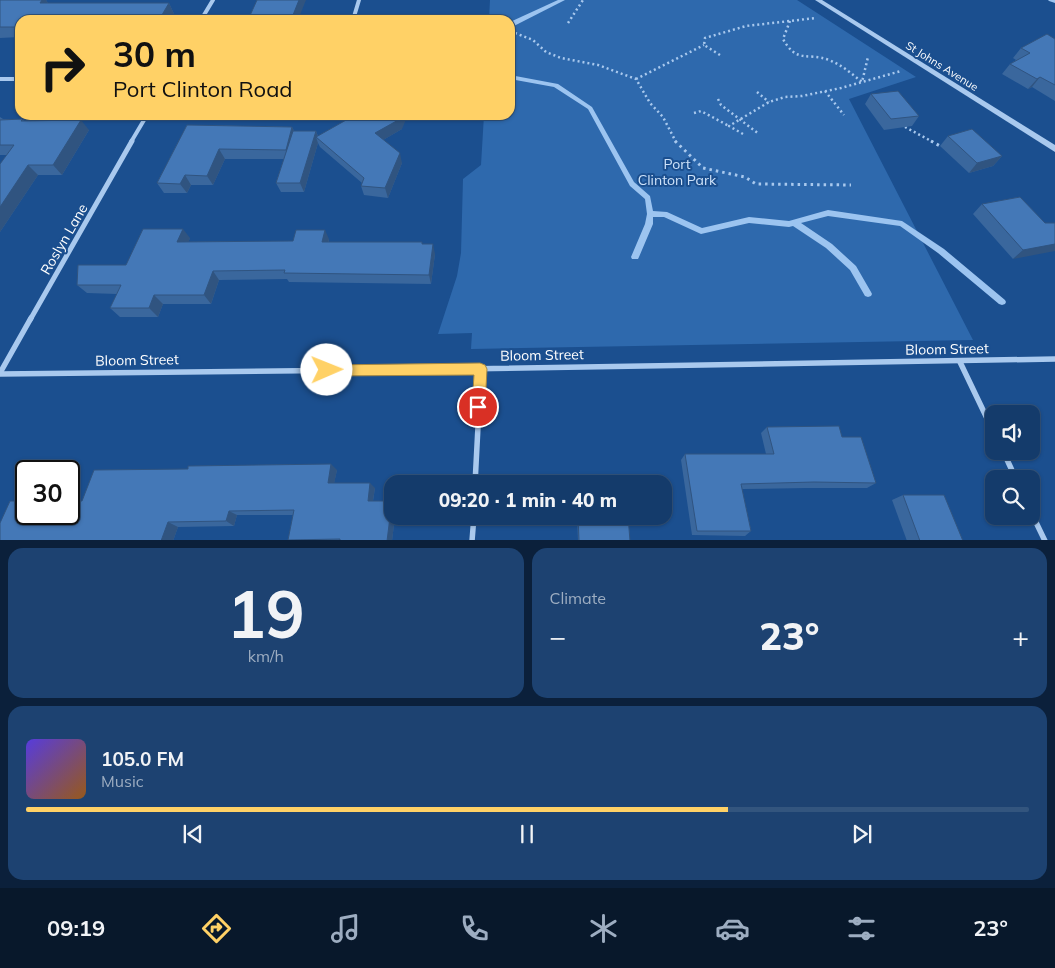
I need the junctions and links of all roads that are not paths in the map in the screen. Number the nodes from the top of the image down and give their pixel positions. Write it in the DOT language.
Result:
graph roads {
  1 [pos="213,0"];
  2 [pos="359,0"];
  3 [pos="818,0"];
  4 [pos="204,15"];
  5 [pos="354,15"];
  6 [pos="0,79"];
  7 [pos="15,79"];
  8 [pos="144,120"];
  9 [pos="1055,149"];
  10 [pos="1055,360"];
  11 [pos="960,362"];
  12 [pos="480,369"];
  13 [pos="0,374"];
  14 [pos="985,414"];
  15 [pos="475,475"];
  16 [pos="473,525"];
  17 [pos="1038,525"];
  18 [pos="472,540"];
  19 [pos="1045,540"];
  1 -- 4 [label="street"];
  2 -- 5 [label="street"];
  3 -- 9 [label="street, St Johns Avenue"];
  6 -- 7 [label="street"];
  8 -- 13 [label="street, Roslyn Lane"];
  10 -- 11 [label="street, Bloom Street"];
  11 -- 12 [label="street, Bloom Street"];
  11 -- 14 [label="street"];
  12 -- 13 [label="street, Bloom Street"];
  12 -- 15 [label="street"];
  16 -- 18 [label="street"];
  17 -- 19 [label="street"];
}
